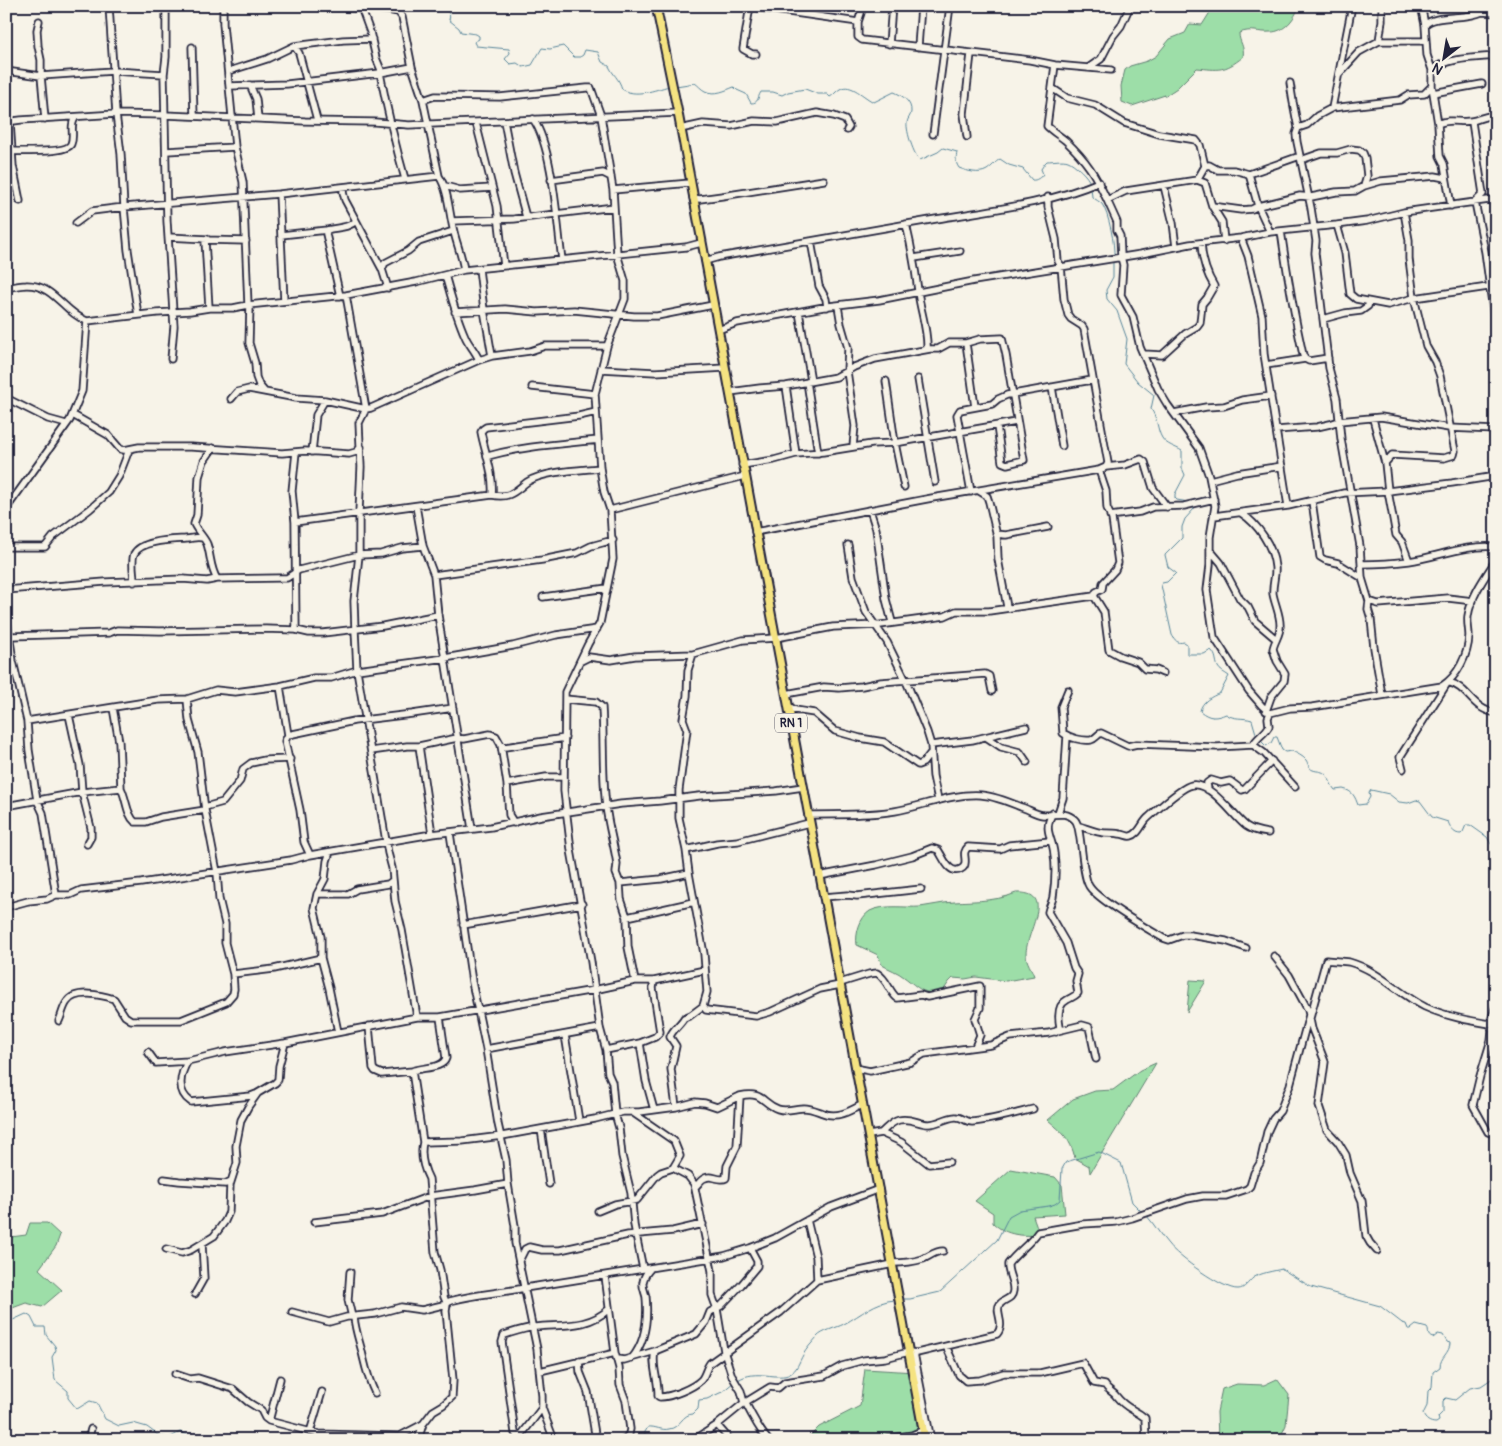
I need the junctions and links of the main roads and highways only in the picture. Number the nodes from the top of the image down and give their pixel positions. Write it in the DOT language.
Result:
graph roads {
  1 [pos="657,6"];
  2 [pos="926,1440"];
  1 -- 2 [label="main road, RN 1"];
}
